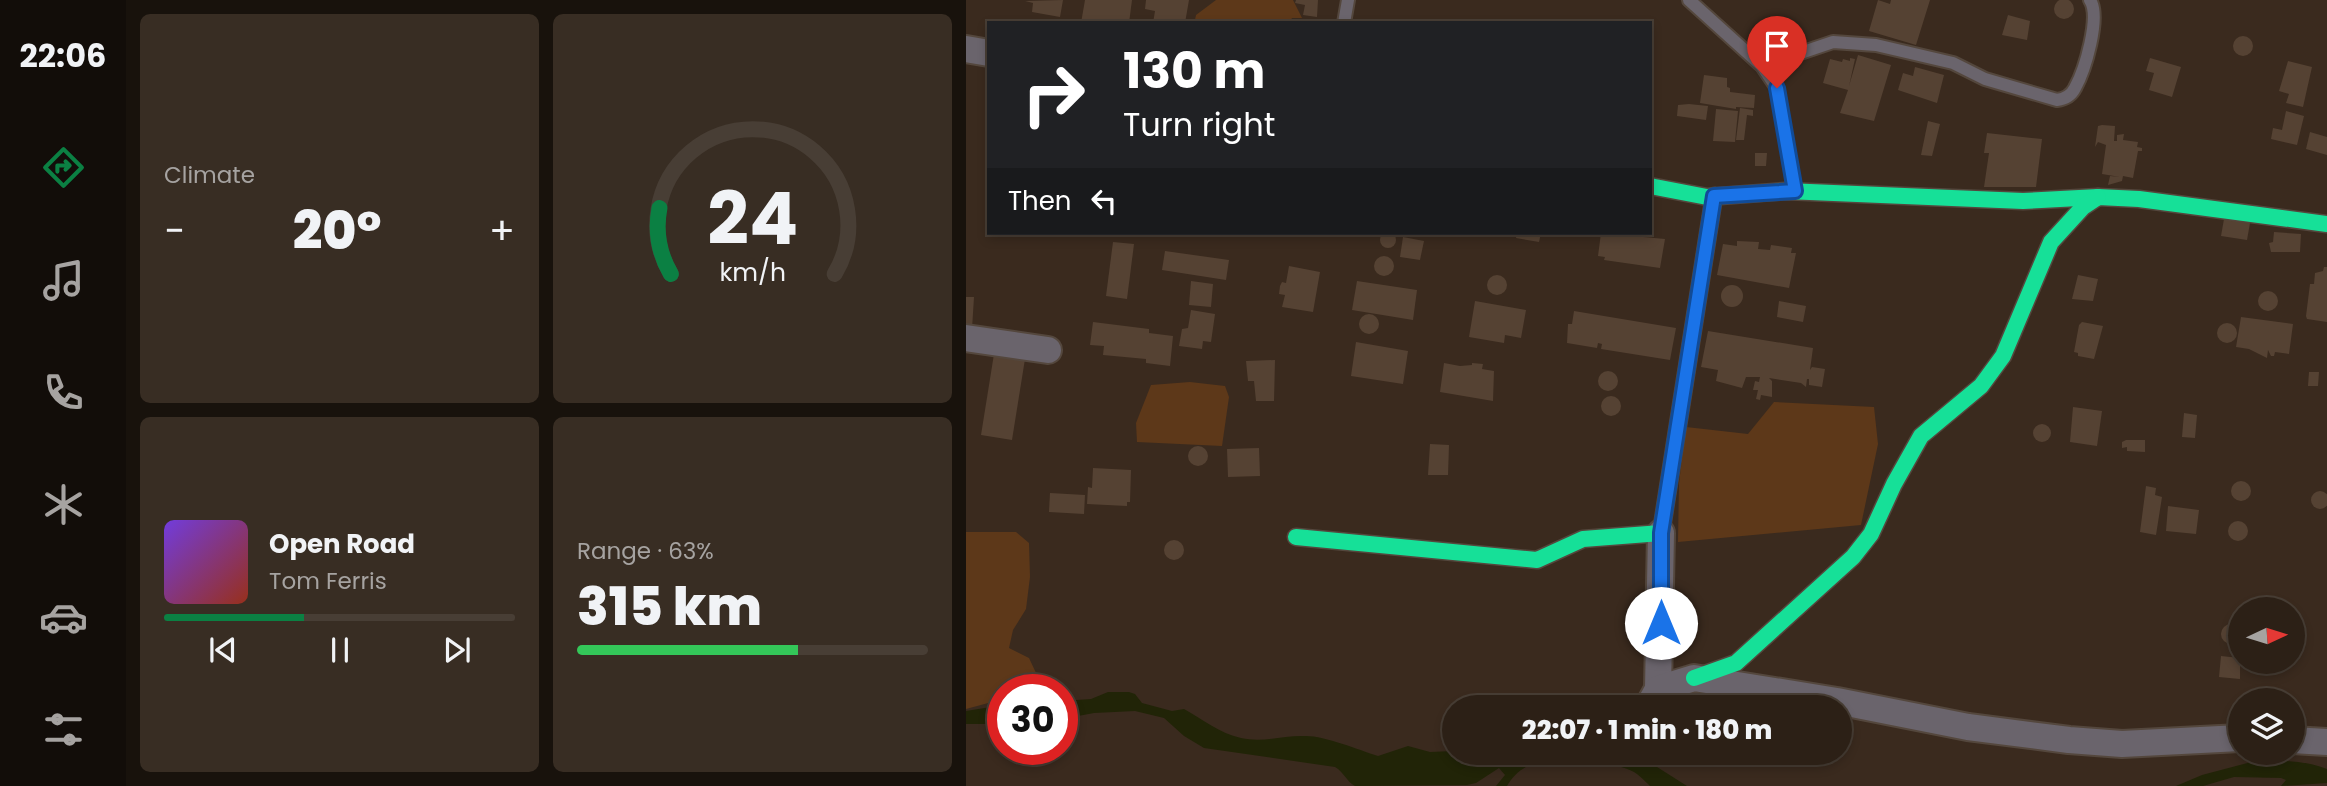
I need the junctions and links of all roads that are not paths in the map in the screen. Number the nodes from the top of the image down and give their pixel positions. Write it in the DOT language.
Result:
graph roads {
  1 [pos="1348,0"];
  2 [pos="1689,0"];
  3 [pos="2090,0"];
  4 [pos="1344,21"];
  5 [pos="966,49"];
  6 [pos="987,53"];
  7 [pos="1762,65"];
  8 [pos="1652,186"];
  9 [pos="1795,191"];
  10 [pos="1714,196"];
  11 [pos="2098,197"];
  12 [pos="2327,224"];
  13 [pos="966,338"];
  14 [pos="1048,350"];
  15 [pos="1661,533"];
  16 [pos="1296,537"];
  17 [pos="1693,678"];
  18 [pos="1653,695"];
  19 [pos="1659,695"];
  20 [pos="2228,739"];
  21 [pos="2305,741"];
  22 [pos="2327,743"];
  1 -- 4 [label="lane"];
  2 -- 7 [label="lane"];
  3 -- 7 [label="lane"];
  5 -- 6 [label="street"];
  7 -- 9 [label="lane"];
  8 -- 10 [label="street"];
  9 -- 10 [label="street"];
  9 -- 11 [label="street"];
  10 -- 15 [label="street"];
  11 -- 12 [label="street"];
  11 -- 17 [label="street"];
  13 -- 14 [label="street"];
  15 -- 16 [label="street"];
  15 -- 18 [label="street"];
  17 -- 19 [label="street"];
  17 -- 20 [label="street"];
  21 -- 22 [label="street"];
}
